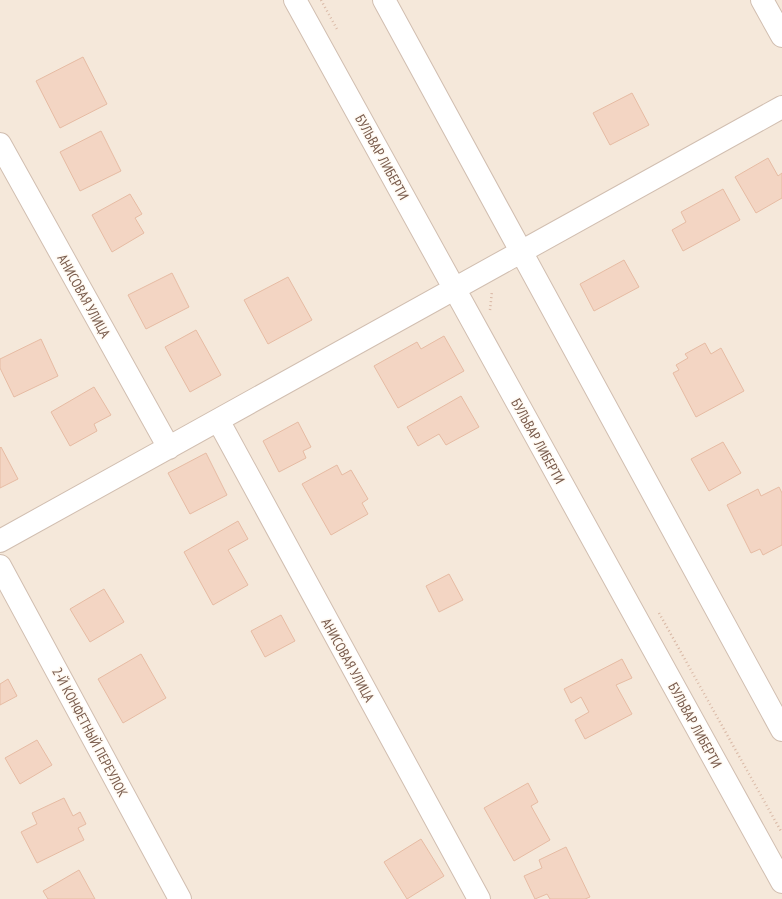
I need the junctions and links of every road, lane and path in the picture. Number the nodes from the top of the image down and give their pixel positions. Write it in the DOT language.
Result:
graph roads {
  1 [pos="295,0"];
  2 [pos="321,0"];
  3 [pos="384,0"];
  4 [pos="762,0"];
  5 [pos="339,34"];
  6 [pos="782,36"];
  7 [pos="782,107"];
  8 [pos="0,144"];
  9 [pos="521,252"];
  10 [pos="495,266"];
  11 [pos="454,289"];
  12 [pos="490,312"];
  13 [pos="218,420"];
  14 [pos="169,448"];
  15 [pos="0,541"];
  16 [pos="0,566"];
  17 [pos="657,610"];
  18 [pos="782,730"];
  19 [pos="782,832"];
  20 [pos="782,882"];
  21 [pos="180,899"];
  22 [pos="479,899"];
  1 -- 11 [label="street, БУЛЬВАР ЛИБЕРТИ"];
  2 -- 5 [label="path"];
  3 -- 9 [label="street"];
  4 -- 6 [label="street"];
  7 -- 9 [label="street"];
  8 -- 14 [label="street, АНИСОВАЯ УЛИЦА"];
  9 -- 10 [label="street"];
  9 -- 18 [label="street"];
  10 -- 11 [label="street"];
  10 -- 12 [label="path"];
  11 -- 13 [label="street"];
  11 -- 20 [label="street, БУЛЬВАР ЛИБЕРТИ"];
  13 -- 14 [label="street"];
  13 -- 22 [label="street, АНИСОВАЯ УЛИЦА"];
  14 -- 15 [label="street"];
  16 -- 21 [label="street, 2-Й КОНФЕТНЫЙ ПЕРЕУЛОК"];
  17 -- 19 [label="path"];
}
